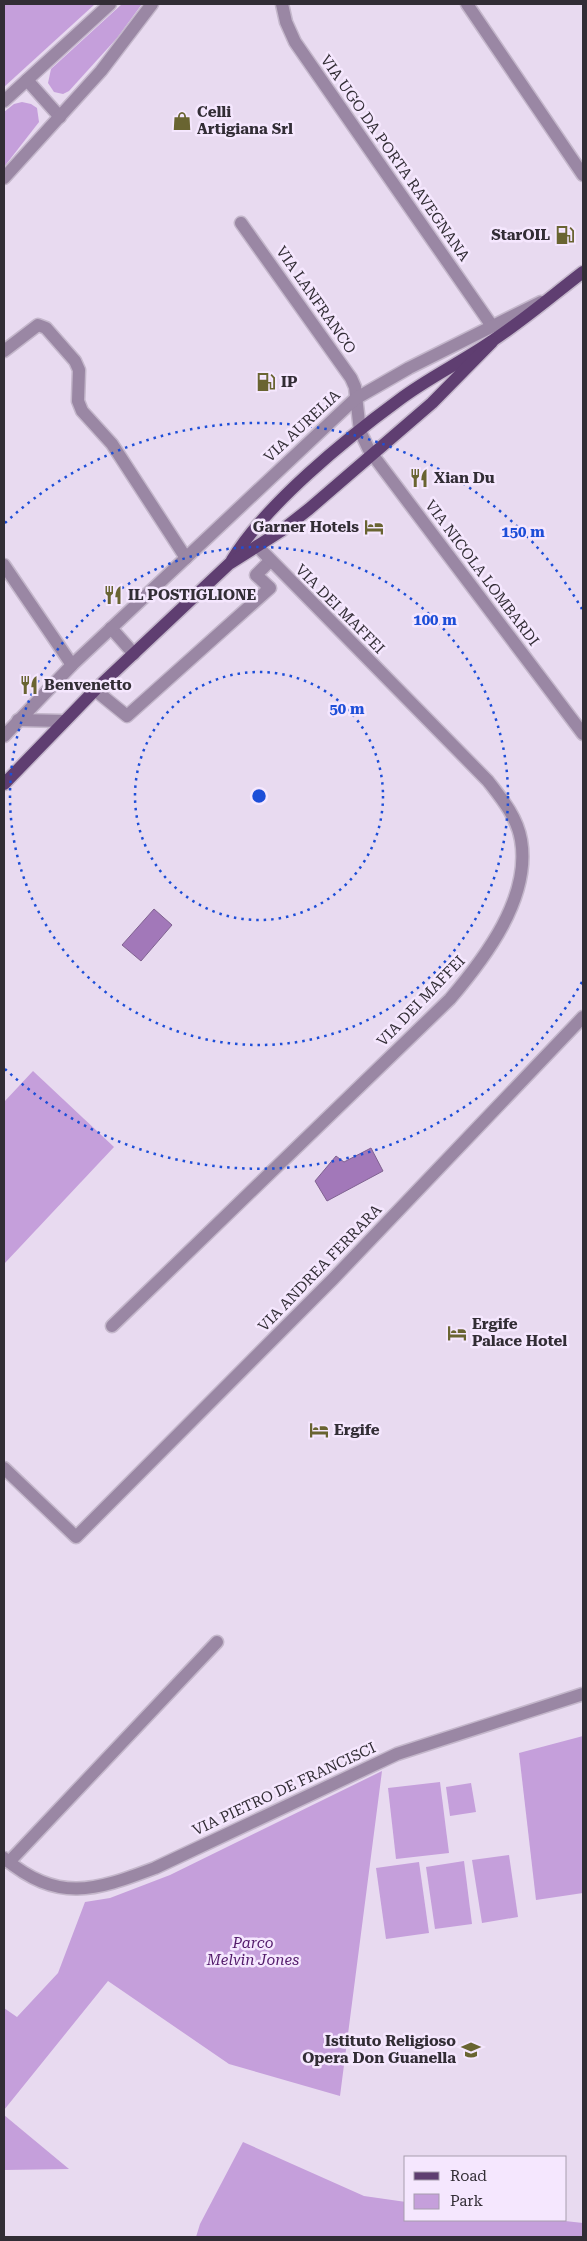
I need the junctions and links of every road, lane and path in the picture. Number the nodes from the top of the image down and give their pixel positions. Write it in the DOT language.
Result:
graph roads {
  1 [pos="110,4"];
  2 [pos="152,4"];
  3 [pos="282,4"];
  4 [pos="467,4"];
  5 [pos="27,80"];
  6 [pos="4,102"];
  7 [pos="60,117"];
  8 [pos="583,175"];
  9 [pos="4,178"];
  10 [pos="241,223"];
  11 [pos="583,272"];
  12 [pos="550,298"];
  13 [pos="492,326"];
  14 [pos="492,342"];
  15 [pos="4,352"];
  16 [pos="355,399"];
  17 [pos="360,431"];
  18 [pos="372,455"];
  19 [pos="257,546"];
  20 [pos="186,558"];
  21 [pos="270,561"];
  22 [pos="229,564"];
  23 [pos="4,565"];
  24 [pos="111,628"];
  25 [pos="134,654"];
  26 [pos="72,665"];
  27 [pos="95,690"];
  28 [pos="18,720"];
  29 [pos="64,721"];
  30 [pos="583,734"];
  31 [pos="4,736"];
  32 [pos="4,784"];
  33 [pos="583,1017"];
  34 [pos="112,1326"];
  35 [pos="4,1468"];
  36 [pos="217,1642"];
  37 [pos="583,1694"];
  38 [pos="6,1860"];
  1 -- 5 [label="street"];
  2 -- 7 [label="street"];
  3 -- 13 [label="street, VIA UGO DA PORTA RAVEGNANA"];
  4 -- 8 [label="street"];
  5 -- 6 [label="street"];
  5 -- 7 [label="street"];
  7 -- 9 [label="street"];
  10 -- 16 [label="street, VIA LANFRANCO"];
  11 -- 12 [label="main road, VIA AURELIA"];
  12 -- 13 [label="street, VIA AURELIA"];
  12 -- 14 [label="main road, VIA AURELIA"];
  13 -- 16 [label="street, VIA AURELIA"];
  14 -- 17 [label="main road, VIA AURELIA"];
  14 -- 18 [label="main road, VIA AURELIA"];
  15 -- 20 [label="street"];
  16 -- 17 [label="street, VIA NICOLA LOMBARDI"];
  16 -- 20 [label="street, VIA AURELIA"];
  17 -- 18 [label="street, VIA NICOLA LOMBARDI"];
  17 -- 22 [label="main road, VIA AURELIA"];
  18 -- 19 [label="main road, VIA AURELIA"];
  18 -- 30 [label="street, VIA NICOLA LOMBARDI"];
  19 -- 21 [label="street, VIA DEI MAFFEI"];
  19 -- 22 [label="main road, VIA AURELIA"];
  20 -- 24 [label="street, VIA AURELIA"];
  21 -- 27 [label="street"];
  21 -- 34 [label="street, VIA DEI MAFFEI"];
  22 -- 25 [label="main road, VIA AURELIA"];
  23 -- 26 [label="street"];
  24 -- 25 [label="street"];
  24 -- 26 [label="street, VIA AURELIA"];
  25 -- 27 [label="main road, VIA AURELIA"];
  26 -- 28 [label="street, VIA AURELIA"];
  27 -- 29 [label="main road, VIA AURELIA"];
  28 -- 29 [label="street"];
  28 -- 31 [label="street, VIA AURELIA"];
  29 -- 32 [label="main road, VIA AURELIA"];
  33 -- 35 [label="street, VIA ANDREA FERRARA"];
  36 -- 38 [label="street"];
  37 -- 38 [label="street, VIA PIETRO DE FRANCISCI"];
}
